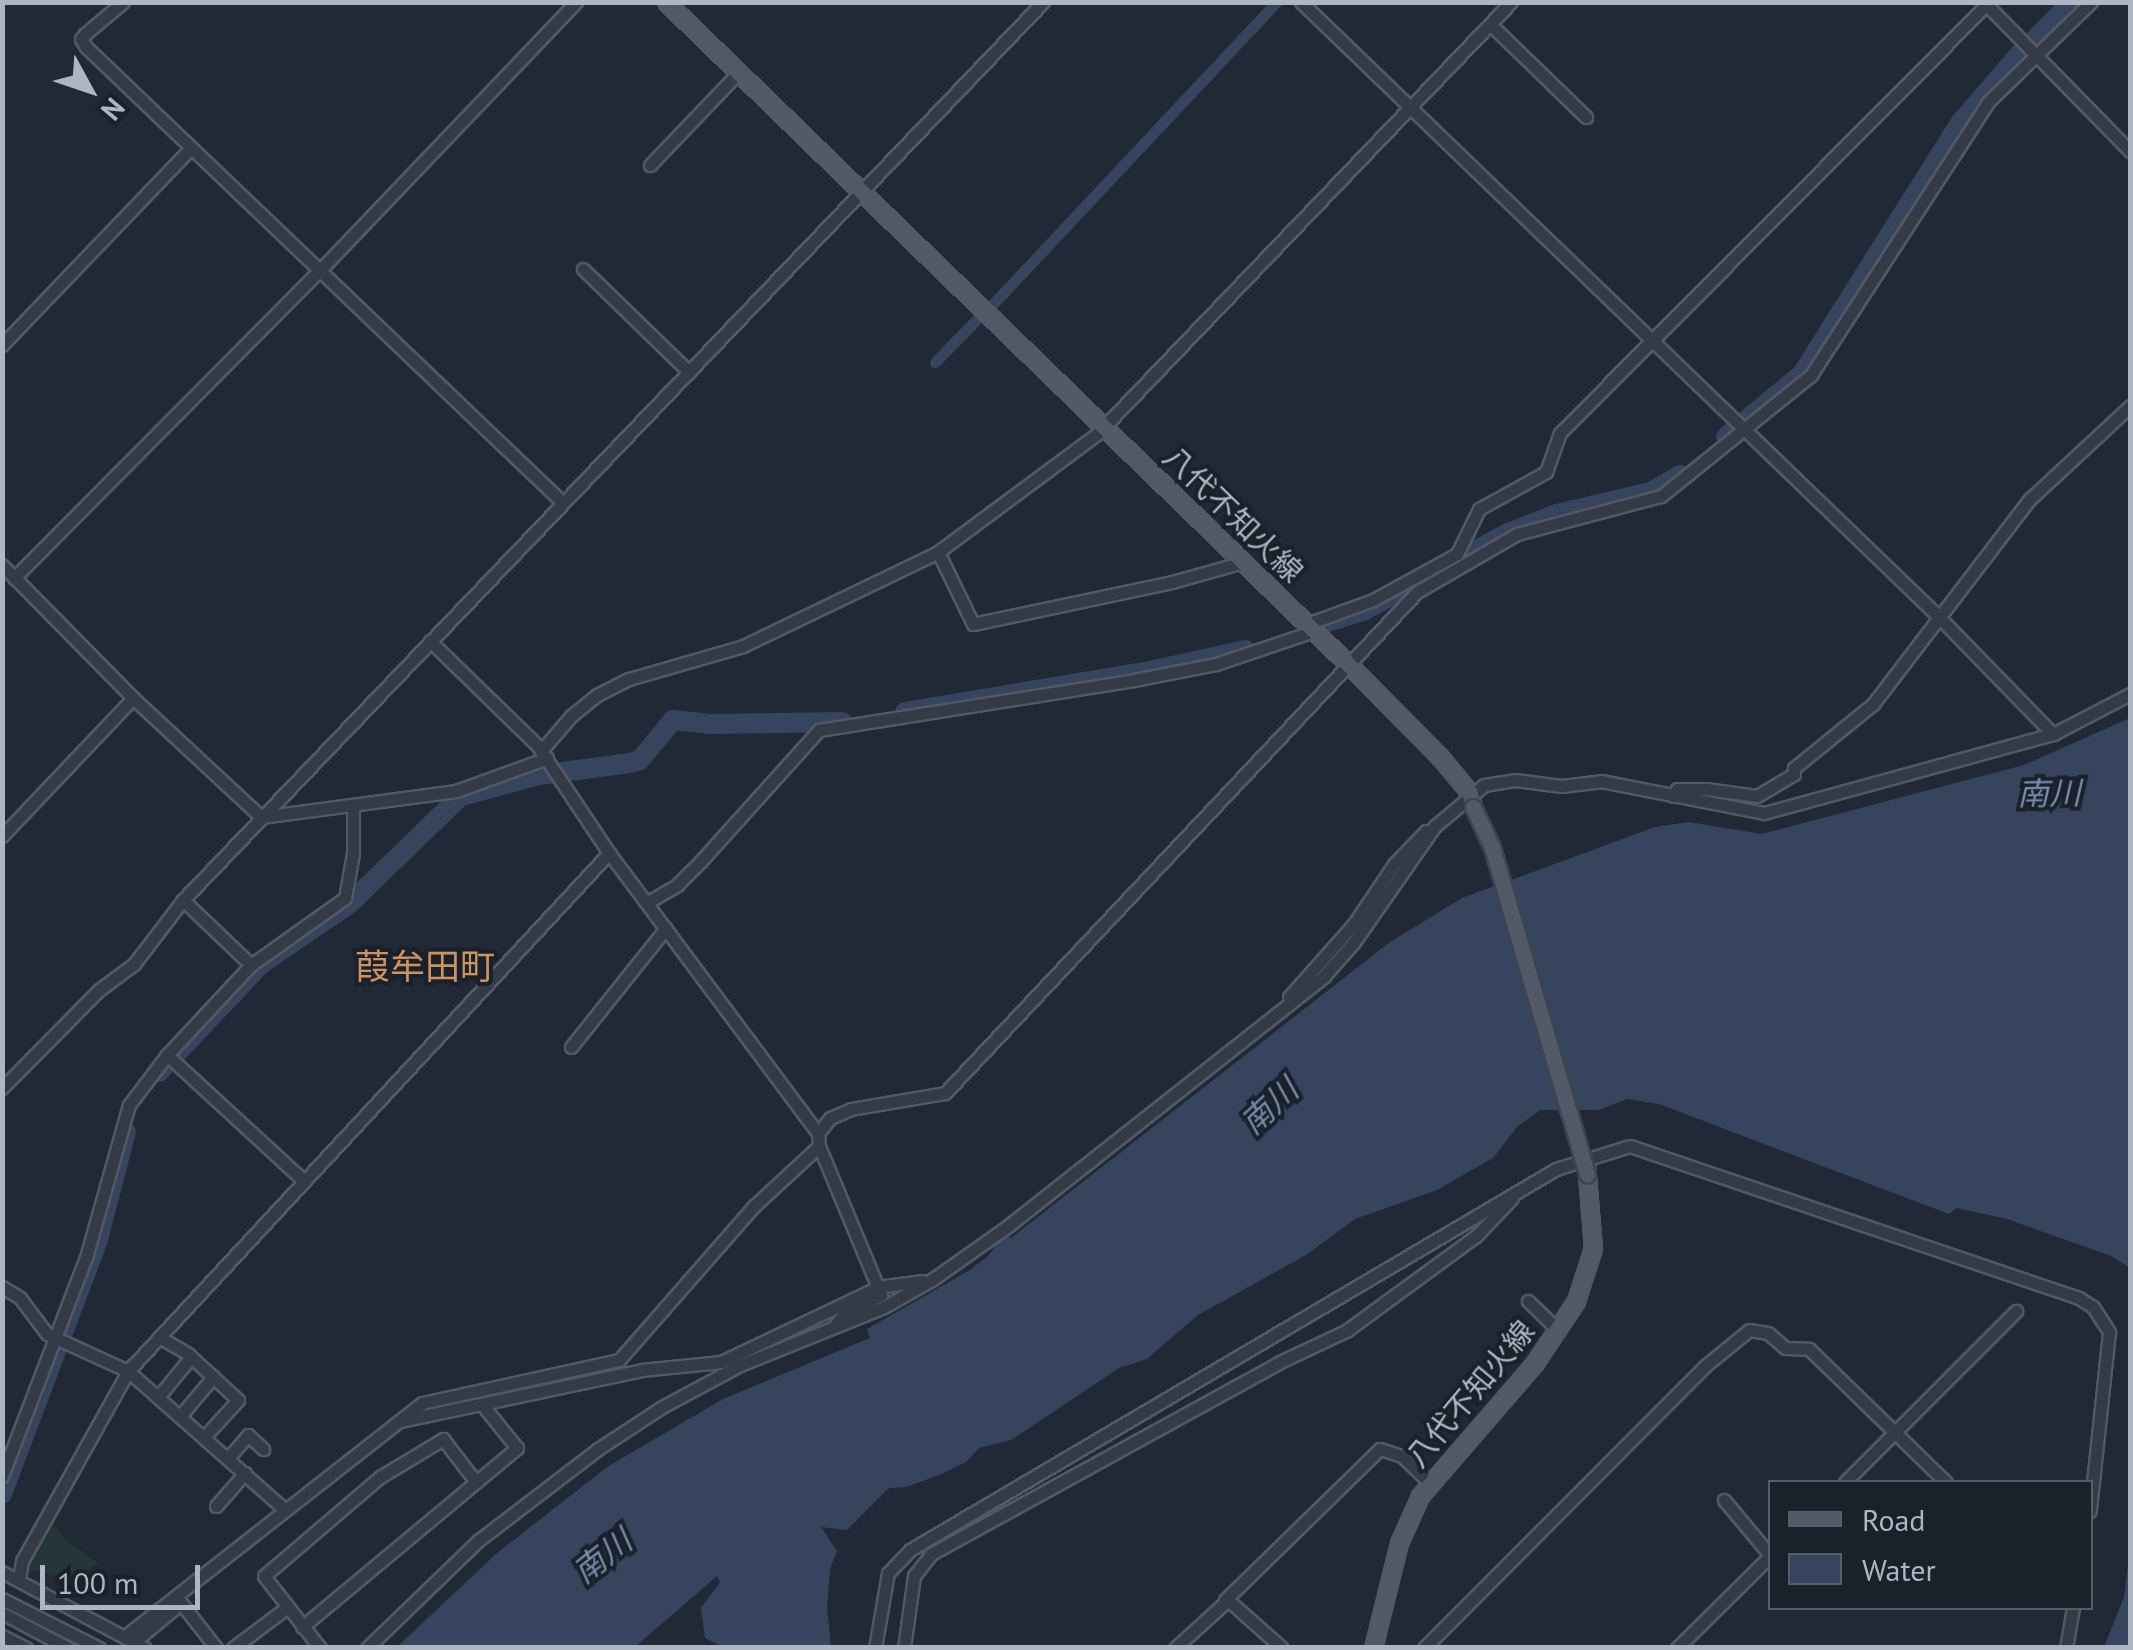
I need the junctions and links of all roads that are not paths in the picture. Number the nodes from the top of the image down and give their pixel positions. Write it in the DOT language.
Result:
graph roads {
  1 [pos="122,2"];
  2 [pos="576,2"];
  3 [pos="666,2"];
  4 [pos="1042,2"];
  5 [pos="1301,2"];
  6 [pos="1511,2"];
  7 [pos="2091,2"];
  8 [pos="1985,4"];
  9 [pos="1490,24"];
  10 [pos="2036,55"];
  11 [pos="738,72"];
  12 [pos="1410,109"];
  13 [pos="1586,116"];
  14 [pos="190,149"];
  15 [pos="2130,150"];
  16 [pos="650,165"];
  17 [pos="861,192"];
  18 [pos="321,269"];
  19 [pos="582,269"];
  20 [pos="1650,341"];
  21 [pos="2,345"];
  22 [pos="688,372"];
  23 [pos="2130,406"];
  24 [pos="1104,427"];
  25 [pos="1740,427"];
  26 [pos="562,503"];
  27 [pos="938,552"];
  28 [pos="1242,562"];
  29 [pos="2,565"];
  30 [pos="14,578"];
  31 [pos="1940,618"];
  32 [pos="1310,628"];
  33 [pos="430,641"];
  34 [pos="1348,664"];
  35 [pos="2130,694"];
  36 [pos="133,698"];
  37 [pos="2038,722"];
  38 [pos="2053,734"];
  39 [pos="2017,746"];
  40 [pos="547,758"];
  41 [pos="1673,796"];
  42 [pos="1472,800"];
  43 [pos="353,806"];
  44 [pos="261,818"];
  45 [pos="2,836"];
  46 [pos="609,853"];
  47 [pos="183,900"];
  48 [pos="648,902"];
  49 [pos="666,928"];
  50 [pos="251,966"];
  51 [pos="571,1046"];
  52 [pos="167,1054"];
  53 [pos="2,1088"];
  54 [pos="818,1139"];
  55 [pos="1587,1166"];
  56 [pos="304,1182"];
  57 [pos="1518,1190"];
  58 [pos="933,1279"];
  59 [pos="2,1287"];
  60 [pos="878,1287"];
  61 [pos="1528,1301"];
  62 [pos="2016,1312"];
  63 [pos="833,1328"];
  64 [pos="1559,1332"];
  65 [pos="159,1337"];
  66 [pos="60,1341"];
  67 [pos="191,1358"];
  68 [pos="128,1371"];
  69 [pos="213,1377"];
  70 [pos="159,1396"];
  71 [pos="484,1406"];
  72 [pos="181,1414"];
  73 [pos="396,1422"];
  74 [pos="1893,1435"];
  75 [pos="206,1436"];
  76 [pos="263,1449"];
  77 [pos="229,1458"];
  78 [pos="246,1473"];
  79 [pos="2,1476"];
  80 [pos="1847,1480"];
  81 [pos="1944,1480"];
  82 [pos="476,1482"];
  83 [pos="1430,1483"];
  84 [pos="2093,1483"];
  85 [pos="1724,1500"];
  86 [pos="216,1506"];
  87 [pos="285,1510"];
  88 [pos="1768,1553"];
  89 [pos="1768,1557"];
  90 [pos="2,1572"];
  91 [pos="19,1580"];
  92 [pos="2,1599"];
  93 [pos="1225,1600"];
  94 [pos="286,1608"];
  95 [pos="73,1610"];
  96 [pos="2073,1610"];
  97 [pos="2,1613"];
  98 [pos="302,1627"];
  99 [pos="62,1628"];
  100 [pos="2,1636"];
  101 [pos="135,1642"];
  102 [pos="59,1645"];
  103 [pos="26,1648"];
  104 [pos="99,1648"];
  105 [pos="216,1648"];
  106 [pos="232,1648"];
  107 [pos="320,1648"];
  108 [pos="367,1648"];
  109 [pos="875,1648"];
  110 [pos="904,1648"];
  111 [pos="1175,1648"];
  112 [pos="1282,1648"];
  113 [pos="1373,1648"];
  114 [pos="1424,1648"];
  115 [pos="1676,1648"];
  116 [pos="2066,1648"];
  1 -- 14 [label="street"];
  2 -- 18 [label="street"];
  3 -- 11 [label="main road, 八代不知火線"];
  4 -- 17 [label="street"];
  5 -- 12 [label="street"];
  6 -- 9 [label="street"];
  7 -- 10 [label="street"];
  8 -- 10 [label="street"];
  8 -- 20 [label="street"];
  9 -- 12 [label="street"];
  9 -- 13 [label="street"];
  10 -- 15 [label="street"];
  10 -- 25 [label="street"];
  11 -- 16 [label="street"];
  11 -- 17 [label="main road, 八代不知火線"];
  12 -- 20 [label="street"];
  12 -- 24 [label="street"];
  14 -- 18 [label="street"];
  14 -- 21 [label="street"];
  17 -- 22 [label="street"];
  17 -- 24 [label="main road, 八代不知火線"];
  18 -- 26 [label="street"];
  18 -- 30 [label="street"];
  19 -- 22 [label="street"];
  20 -- 25 [label="street"];
  20 -- 32 [label="street"];
  22 -- 26 [label="street"];
  23 -- 31 [label="street"];
  24 -- 27 [label="street"];
  24 -- 28 [label="main road, 八代不知火線"];
  25 -- 31 [label="street"];
  25 -- 34 [label="street"];
  26 -- 33 [label="street"];
  27 -- 28 [label="street"];
  27 -- 40 [label="street"];
  28 -- 32 [label="main road, 八代不知火線"];
  29 -- 30 [label="street"];
  30 -- 36 [label="street"];
  31 -- 37 [label="street"];
  31 -- 41 [label="street"];
  32 -- 34 [label="main road, 八代不知火線"];
  32 -- 48 [label="street"];
  33 -- 40 [label="street"];
  33 -- 44 [label="street"];
  34 -- 42 [label="main road, 八代不知火線"];
  34 -- 54 [label="street"];
  35 -- 38 [label="street"];
  36 -- 44 [label="street"];
  36 -- 45 [label="street"];
  37 -- 38 [label="street"];
  37 -- 39 [label="street"];
  38 -- 39 [label="street"];
  39 -- 41 [label="street"];
  40 -- 43 [label="street"];
  40 -- 46 [label="street"];
  41 -- 42 [label="street"];
  42 -- 55 [label="main road, 八代不知火線, bridge"];
  42 -- 58 [label="street"];
  43 -- 44 [label="street"];
  43 -- 50 [label="street"];
  44 -- 47 [label="street"];
  46 -- 48 [label="street"];
  46 -- 56 [label="street"];
  47 -- 50 [label="street"];
  47 -- 53 [label="street"];
  48 -- 49 [label="street"];
  49 -- 51 [label="street"];
  49 -- 54 [label="street"];
  50 -- 52 [label="street"];
  52 -- 56 [label="street"];
  52 -- 66 [label="street"];
  54 -- 60 [label="street"];
  54 -- 73 [label="street"];
  55 -- 57 [label="street"];
  55 -- 64 [label="main road, 八代不知火線"];
  55 -- 84 [label="street"];
  56 -- 65 [label="street"];
  57 -- 109 [label="street"];
  57 -- 110 [label="street"];
  58 -- 60 [label="street"];
  58 -- 63 [label="street"];
  59 -- 66 [label="street"];
  60 -- 63 [label="street"];
  60 -- 71 [label="street"];
  61 -- 64 [label="street"];
  62 -- 74 [label="street"];
  63 -- 108 [label="street"];
  64 -- 83 [label="main road, 八代不知火線"];
  65 -- 67 [label="street"];
  65 -- 68 [label="street"];
  66 -- 68 [label="street"];
  66 -- 79 [label="street"];
  67 -- 69 [label="street"];
  67 -- 70 [label="street"];
  68 -- 70 [label="street"];
  68 -- 91 [label="street"];
  69 -- 72 [label="street"];
  69 -- 75 [label="street"];
  70 -- 72 [label="street"];
  71 -- 73 [label="street"];
  71 -- 82 [label="street"];
  72 -- 75 [label="street"];
  73 -- 87 [label="street"];
  74 -- 80 [label="street"];
  74 -- 81 [label="street"];
  74 -- 114 [label="street"];
  75 -- 77 [label="street"];
  76 -- 77 [label="street"];
  77 -- 78 [label="street"];
  78 -- 86 [label="street"];
  78 -- 87 [label="street"];
  82 -- 94 [label="street"];
  82 -- 98 [label="street"];
  83 -- 93 [label="street"];
  83 -- 113 [label="main road, 八代不知火線"];
  85 -- 88 [label="street"];
  87 -- 101 [label="street"];
  89 -- 115 [label="street"];
  90 -- 91 [label="street"];
  91 -- 95 [label="street"];
  92 -- 99 [label="street"];
  93 -- 111 [label="street"];
  93 -- 112 [label="street"];
  94 -- 98 [label="street"];
  94 -- 106 [label="street"];
  95 -- 99 [label="street"];
  95 -- 101 [label="street"];
  96 -- 116 [label="street"];
  97 -- 102 [label="street"];
  98 -- 107 [label="street"];
  99 -- 104 [label="street"];
  100 -- 103 [label="street"];
  101 -- 105 [label="street"];
}
